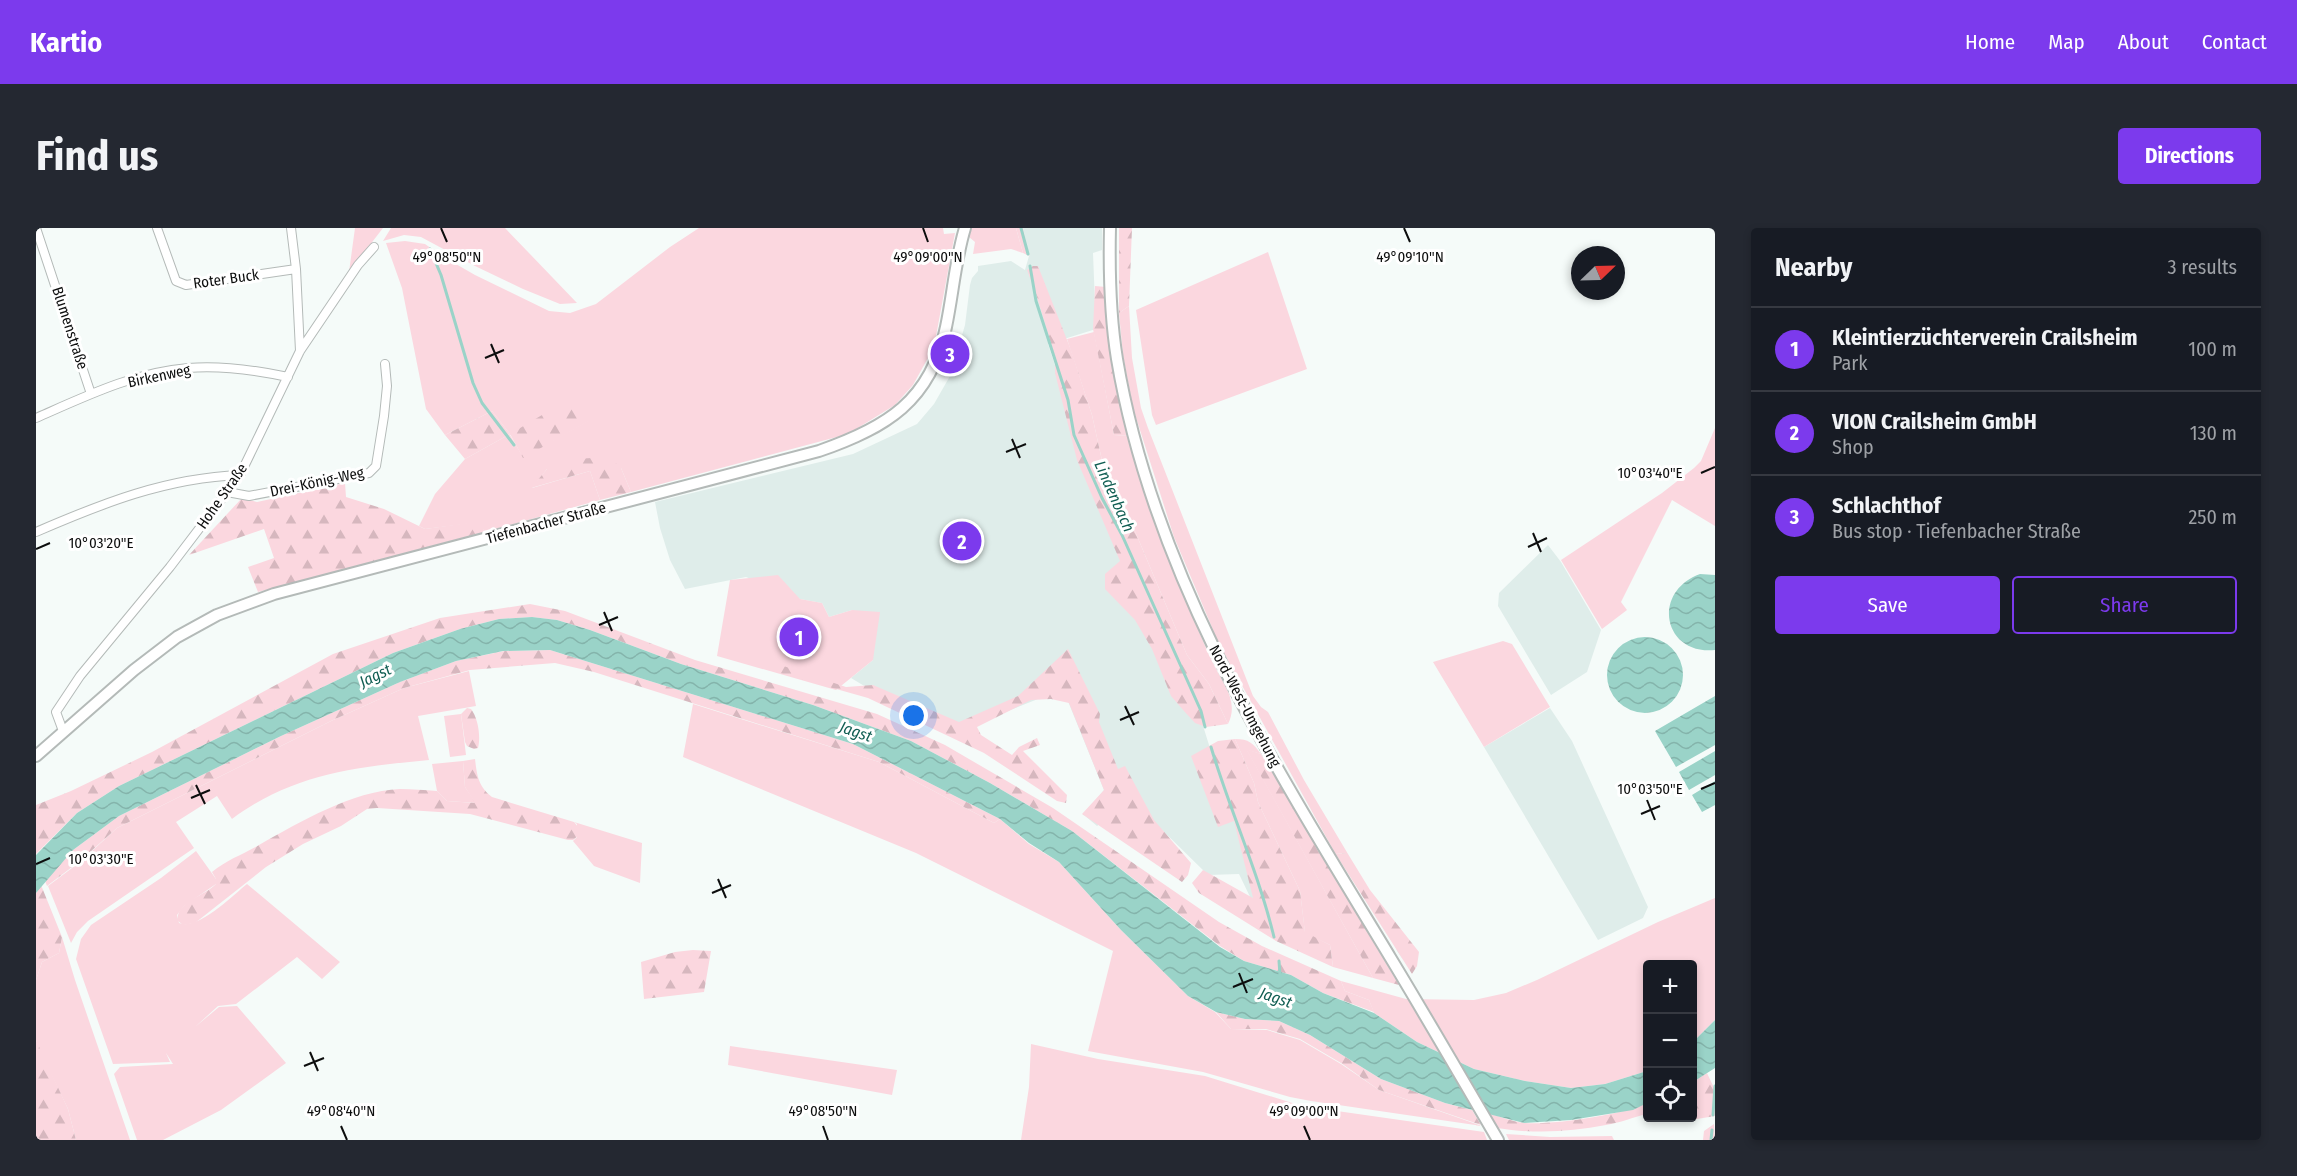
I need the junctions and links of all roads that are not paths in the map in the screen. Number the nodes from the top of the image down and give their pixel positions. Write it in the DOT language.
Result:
graph roads {
  1 [pos="36,228"];
  2 [pos="157,228"];
  3 [pos="291,228"];
  4 [pos="964,228"];
  5 [pos="1110,228"];
  6 [pos="374,247"];
  7 [pos="296,269"];
  8 [pos="300,351"];
  9 [pos="385,364"];
  10 [pos="288,377"];
  11 [pos="91,394"];
  12 [pos="36,418"];
  13 [pos="240,475"];
  14 [pos="227,492"];
  15 [pos="36,532"];
  16 [pos="63,731"];
  17 [pos="36,756"];
  18 [pos="1498,1140"];
  1 -- 11 [label="street, Blumenstraße"];
  2 -- 7 [label="street, Roter Buck"];
  3 -- 7 [label="street"];
  4 -- 16 [label="main road, Tiefenbacher Straße"];
  5 -- 18 [label="main road, Nord-West-Umgehung"];
  6 -- 8 [label="street, Hohe Straße"];
  7 -- 8 [label="street"];
  8 -- 10 [label="street, Hohe Straße"];
  9 -- 14 [label="street, Drei-König-Weg"];
  10 -- 11 [label="street, Birkenweg"];
  10 -- 13 [label="street, Hohe Straße"];
  11 -- 12 [label="street, Birkenweg"];
  13 -- 14 [label="street, Hohe Straße"];
  13 -- 15 [label="street"];
  14 -- 16 [label="street, Hohe Straße"];
  16 -- 17 [label="main road, Tiefenbacher Straße"];
}
